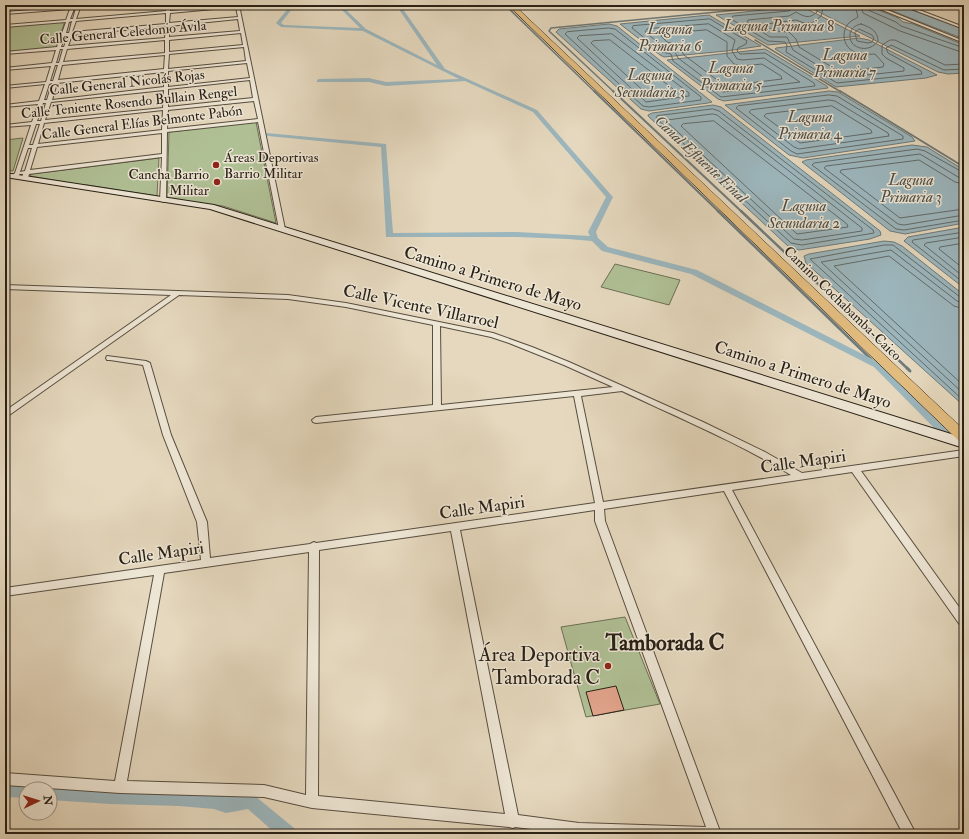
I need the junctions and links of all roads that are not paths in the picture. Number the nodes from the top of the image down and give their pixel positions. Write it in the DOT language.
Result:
graph roads {
  1 [pos="104,5"];
  2 [pos="168,5"];
  3 [pos="237,5"];
  4 [pos="512,5"];
  5 [pos="872,5"];
  6 [pos="903,5"];
  7 [pos="72,6"];
  8 [pos="78,6"];
  9 [pos="168,12"];
  10 [pos="5,13"];
  11 [pos="240,18"];
  12 [pos="68,20"];
  13 [pos="74,20"];
  14 [pos="168,24"];
  15 [pos="5,26"];
  16 [pos="964,28"];
  17 [pos="242,32"];
  18 [pos="70,33"];
  19 [pos="63,34"];
  20 [pos="167,38"];
  21 [pos="964,42"];
  22 [pos="245,46"];
  23 [pos="58,48"];
  24 [pos="65,48"];
  25 [pos="167,53"];
  26 [pos="5,54"];
  27 [pos="248,62"];
  28 [pos="60,64"];
  29 [pos="53,65"];
  30 [pos="5,69"];
  31 [pos="166,70"];
  32 [pos="252,80"];
  33 [pos="47,82"];
  34 [pos="55,82"];
  35 [pos="5,87"];
  36 [pos="166,88"];
  37 [pos="256,99"];
  38 [pos="49,101"];
  39 [pos="41,102"];
  40 [pos="5,106"];
  41 [pos="166,109"];
  42 [pos="260,120"];
  43 [pos="42,122"];
  44 [pos="34,123"];
  45 [pos="5,126"];
  46 [pos="165,131"];
  47 [pos="34,146"];
  48 [pos="26,147"];
  49 [pos="164,155"];
  50 [pos="17,175"];
  51 [pos="163,200"];
  52 [pos="282,229"];
  53 [pos="5,287"];
  54 [pos="178,293"];
  55 [pos="436,323"];
  56 [pos="110,358"];
  57 [pos="623,389"];
  58 [pos="577,394"];
  59 [pos="437,408"];
  60 [pos="5,415"];
  61 [pos="316,420"];
  62 [pos="964,438"];
  63 [pos="964,443"];
  64 [pos="964,453"];
  65 [pos="855,470"];
  66 [pos="801,477"];
  67 [pos="727,488"];
  68 [pos="600,506"];
  69 [pos="456,527"];
  70 [pos="314,546"];
  71 [pos="206,563"];
  72 [pos="160,570"];
  73 [pos="5,592"];
  74 [pos="964,622"];
  75 [pos="5,779"];
  76 [pos="120,787"];
  77 [pos="312,802"];
  78 [pos="513,822"];
  79 [pos="715,834"];
  80 [pos="910,834"];
  1 -- 8 [label="street"];
  2 -- 9 [label="street"];
  3 -- 9 [label="street"];
  3 -- 11 [label="street"];
  4 -- 62 [label="main road, Camino Cochabamba-Caico"];
  5 -- 21 [label="street"];
  6 -- 16 [label="street"];
  7 -- 8 [label="street"];
  7 -- 10 [label="street"];
  7 -- 12 [label="street"];
  8 -- 13 [label="street"];
  9 -- 13 [label="street"];
  9 -- 14 [label="street"];
  11 -- 14 [label="street"];
  11 -- 17 [label="street"];
  12 -- 13 [label="street"];
  12 -- 15 [label="street"];
  12 -- 19 [label="street"];
  13 -- 18 [label="street"];
  14 -- 18 [label="street"];
  14 -- 20 [label="street"];
  17 -- 20 [label="street, Calle General Celedonio Ávila"];
  17 -- 22 [label="street"];
  18 -- 19 [label="street"];
  18 -- 24 [label="street"];
  19 -- 23 [label="street"];
  20 -- 24 [label="street, Calle General Celedonio Ávila"];
  20 -- 25 [label="street"];
  22 -- 25 [label="street"];
  22 -- 27 [label="street"];
  23 -- 24 [label="street, Calle General Celedonio Ávila"];
  23 -- 26 [label="street, Calle General Celedonio Ávila"];
  23 -- 29 [label="street"];
  24 -- 28 [label="street"];
  25 -- 28 [label="street"];
  25 -- 31 [label="street"];
  27 -- 31 [label="street"];
  27 -- 32 [label="street"];
  28 -- 29 [label="street"];
  28 -- 34 [label="street"];
  29 -- 30 [label="street"];
  29 -- 33 [label="street"];
  31 -- 34 [label="street"];
  31 -- 36 [label="street"];
  32 -- 36 [label="street, Calle General Nicolás Rojas"];
  32 -- 37 [label="street"];
  33 -- 34 [label="street"];
  33 -- 35 [label="street"];
  33 -- 39 [label="street"];
  34 -- 38 [label="street"];
  36 -- 38 [label="street, Calle General Nicolás Rojas"];
  36 -- 41 [label="street"];
  37 -- 41 [label="street, Calle Teniente Rosendo Bullain Rengel"];
  37 -- 42 [label="street"];
  38 -- 39 [label="street, Calle General Nicolás Rojas"];
  38 -- 43 [label="street"];
  39 -- 40 [label="street, Calle General Nicolás Rojas"];
  39 -- 44 [label="street"];
  41 -- 43 [label="street, Calle Teniente Rosendo Bullain Rengel"];
  41 -- 46 [label="street"];
  42 -- 46 [label="street, Calle General Elías Belmonte Pabón"];
  42 -- 52 [label="street"];
  43 -- 44 [label="street, Calle Teniente Rosendo Bullain Rengel"];
  43 -- 47 [label="street"];
  44 -- 45 [label="street, Calle Teniente Rosendo Bullain Rengel"];
  44 -- 48 [label="street"];
  46 -- 47 [label="street, Calle General Elías Belmonte Pabón"];
  46 -- 49 [label="street"];
  47 -- 48 [label="street, Calle General Elías Belmonte Pabón"];
  47 -- 50 [label="street"];
  48 -- 50 [label="street"];
  49 -- 50 [label="street"];
  49 -- 51 [label="street"];
  50 -- 51 [label="main road, Camino a Primero de Mayo"];
  51 -- 52 [label="main road, Camino a Primero de Mayo"];
  52 -- 63 [label="main road, Camino a Primero de Mayo"];
  53 -- 54 [label="street, Calle Vicente Villarroel"];
  54 -- 55 [label="street, Calle Vicente Villarroel"];
  54 -- 60 [label="street"];
  55 -- 57 [label="street, Calle Vicente Villarroel"];
  55 -- 59 [label="street"];
  56 -- 71 [label="street"];
  57 -- 58 [label="street"];
  57 -- 66 [label="street, Calle Vicente Villarroel"];
  58 -- 59 [label="street"];
  58 -- 68 [label="street"];
  59 -- 61 [label="street"];
  64 -- 65 [label="street, Calle Mapiri"];
  65 -- 66 [label="street, Calle Mapiri"];
  65 -- 74 [label="street"];
  66 -- 67 [label="street, Calle Mapiri"];
  67 -- 68 [label="street, Calle Mapiri"];
  67 -- 80 [label="street"];
  68 -- 69 [label="street, Calle Mapiri"];
  68 -- 79 [label="street"];
  69 -- 70 [label="street, Calle Mapiri"];
  69 -- 78 [label="street"];
  70 -- 71 [label="street, Calle Mapiri"];
  70 -- 77 [label="street"];
  71 -- 72 [label="street, Calle Mapiri"];
  72 -- 73 [label="street, Calle Mapiri"];
  72 -- 76 [label="street"];
  75 -- 76 [label="street"];
  76 -- 77 [label="street"];
  77 -- 78 [label="street"];
  78 -- 79 [label="street"];
}
